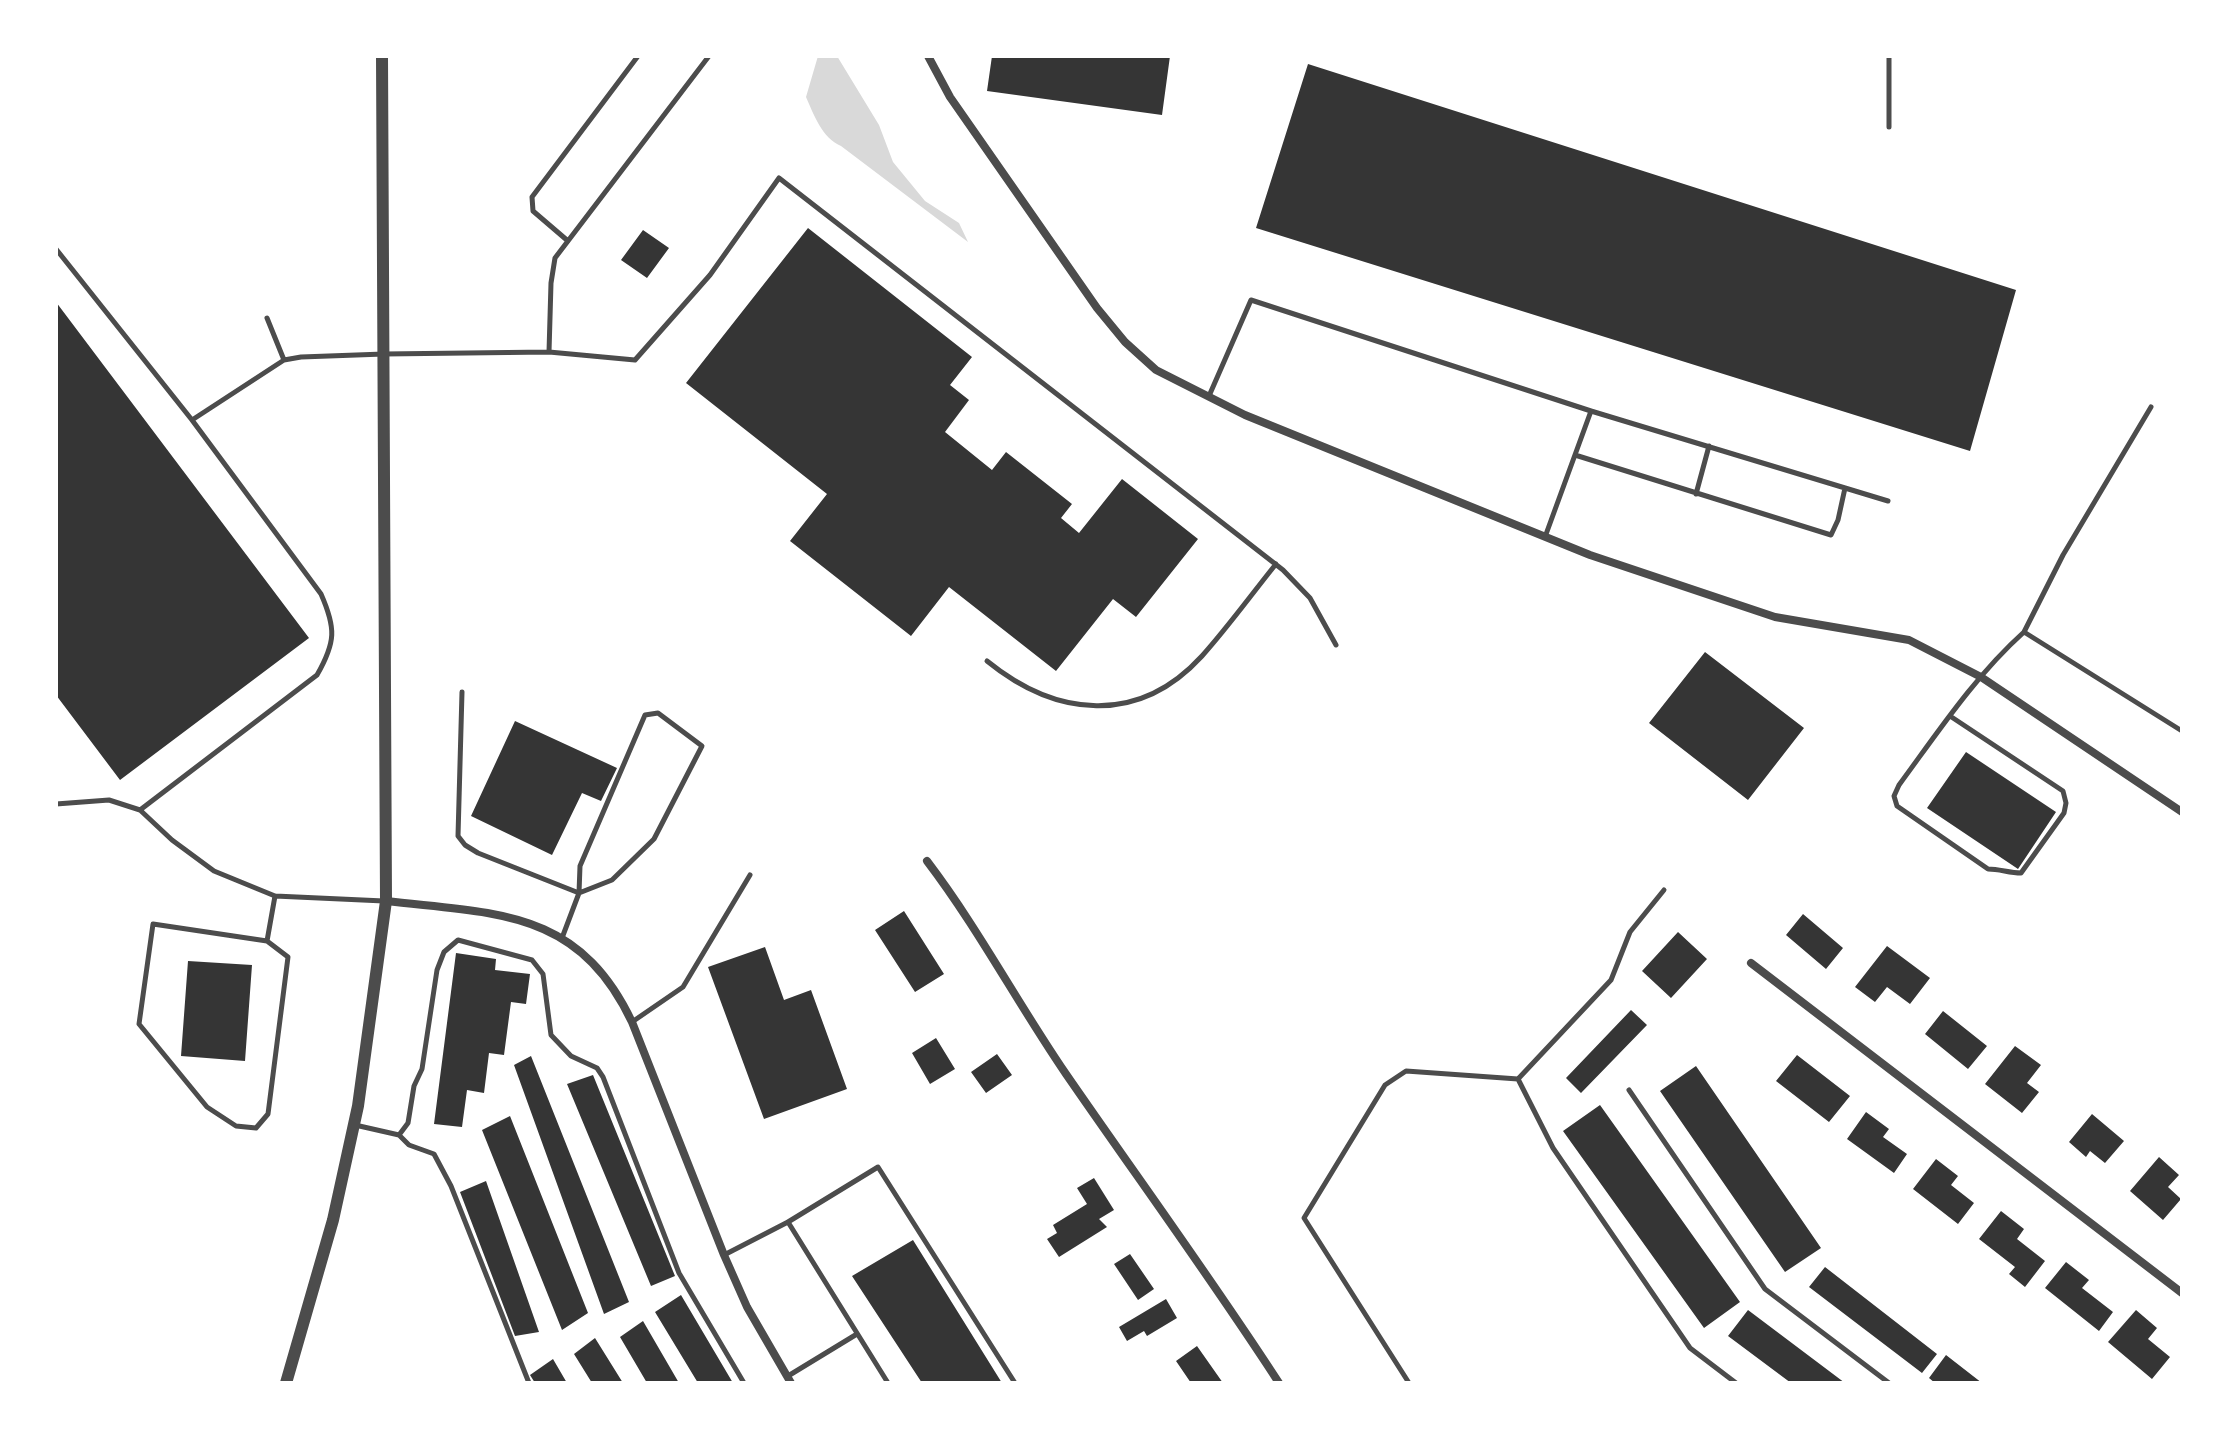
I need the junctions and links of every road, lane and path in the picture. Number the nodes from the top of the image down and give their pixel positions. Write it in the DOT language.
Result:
graph roads {
  1 [pos="382,56"];
  2 [pos="638,56"];
  3 [pos="709,56"];
  4 [pos="928,56"];
  5 [pos="1889,56"];
  6 [pos="1889,127"];
  7 [pos="568,241"];
  8 [pos="56,249"];
  9 [pos="267,318"];
  10 [pos="549,352"];
  11 [pos="384,354"];
  12 [pos="284,360"];
  13 [pos="1209,397"];
  14 [pos="2151,407"];
  15 [pos="1591,411"];
  16 [pos="192,420"];
  17 [pos="1709,446"];
  18 [pos="1575,455"];
  19 [pos="1845,488"];
  20 [pos="1696,494"];
  21 [pos="1888,501"];
  22 [pos="1545,537"];
  23 [pos="1276,564"];
  24 [pos="2024,632"];
  25 [pos="1336,645"];
  26 [pos="987,661"];
  27 [pos="1981,677"];
  28 [pos="462,692"];
  29 [pos="1950,716"];
  30 [pos="2182,731"];
  31 [pos="56,804"];
  32 [pos="140,810"];
  33 [pos="2182,812"];
  34 [pos="927,861"];
  35 [pos="750,875"];
  36 [pos="1664,890"];
  37 [pos="579,893"];
  38 [pos="275,896"];
  39 [pos="386,901"];
  40 [pos="562,938"];
  41 [pos="267,941"];
  42 [pos="1751,963"];
  43 [pos="632,1022"];
  44 [pos="1518,1079"];
  45 [pos="1629,1090"];
  46 [pos="354,1125"];
  47 [pos="399,1135"];
  48 [pos="788,1222"];
  49 [pos="724,1255"];
  50 [pos="2182,1293"];
  51 [pos="857,1334"];
  52 [pos="789,1380"];
  53 [pos="286,1383"];
  54 [pos="529,1383"];
  55 [pos="744,1383"];
  56 [pos="888,1383"];
  57 [pos="1015,1383"];
  58 [pos="1279,1383"];
  59 [pos="1409,1383"];
  60 [pos="1736,1383"];
  61 [pos="1889,1383"];
  1 -- 11 [label="street"];
  2 -- 7 [label="lane"];
  3 -- 7 [label="lane"];
  4 -- 13 [label="street"];
  5 -- 6 [label="lane"];
  7 -- 10 [label="lane"];
  8 -- 16 [label="lane"];
  9 -- 12 [label="lane"];
  10 -- 11 [label="lane"];
  10 -- 23 [label="lane"];
  11 -- 12 [label="lane"];
  11 -- 39 [label="street"];
  12 -- 16 [label="lane"];
  13 -- 15 [label="lane"];
  13 -- 22 [label="street"];
  14 -- 24 [label="lane"];
  15 -- 17 [label="lane"];
  15 -- 18 [label="lane"];
  16 -- 32 [label="lane"];
  17 -- 19 [label="lane"];
  17 -- 20 [label="lane"];
  18 -- 20 [label="lane"];
  18 -- 22 [label="lane"];
  19 -- 20 [label="lane"];
  19 -- 21 [label="lane"];
  22 -- 27 [label="street"];
  23 -- 25 [label="lane"];
  23 -- 26 [label="lane"];
  24 -- 27 [label="lane"];
  24 -- 30 [label="lane"];
  27 -- 29 [label="lane"];
  27 -- 33 [label="street"];
  28 -- 37 [label="lane"];
  29 -- 29 [label="lane"];
  31 -- 32 [label="lane"];
  32 -- 38 [label="lane"];
  34 -- 58 [label="street"];
  35 -- 43 [label="lane"];
  36 -- 44 [label="lane"];
  37 -- 37 [label="lane"];
  37 -- 40 [label="lane"];
  38 -- 39 [label="lane"];
  38 -- 41 [label="lane"];
  39 -- 40 [label="street"];
  39 -- 46 [label="street"];
  40 -- 43 [label="street"];
  41 -- 41 [label="lane"];
  42 -- 50 [label="street"];
  43 -- 49 [label="street"];
  44 -- 59 [label="lane"];
  44 -- 60 [label="lane"];
  45 -- 61 [label="lane"];
  46 -- 47 [label="lane"];
  46 -- 53 [label="street"];
  47 -- 54 [label="lane"];
  47 -- 55 [label="lane"];
  48 -- 49 [label="lane"];
  48 -- 51 [label="lane"];
  48 -- 57 [label="lane"];
  49 -- 52 [label="street"];
  51 -- 52 [label="lane"];
  51 -- 56 [label="lane"];
}
